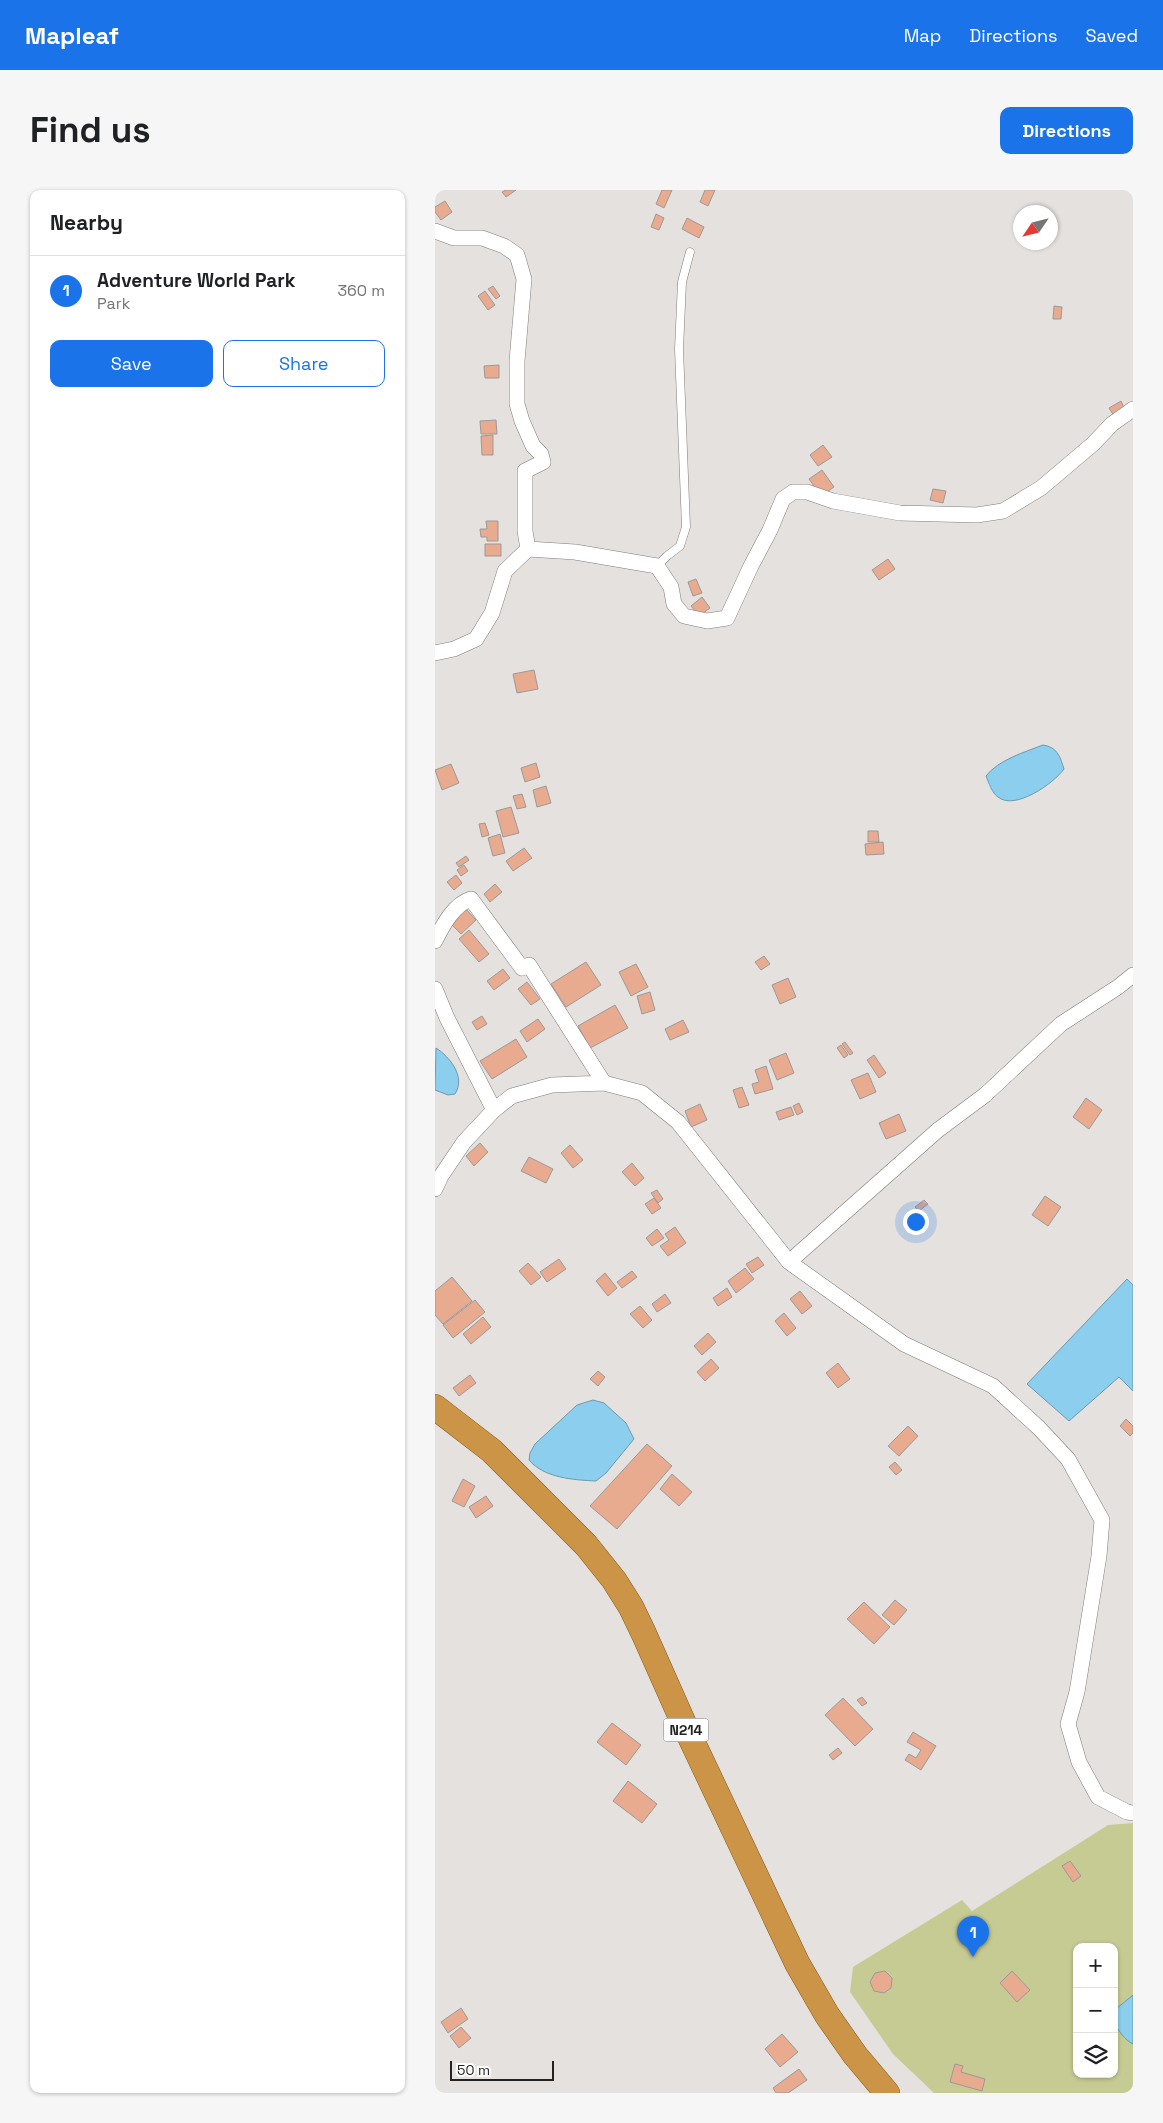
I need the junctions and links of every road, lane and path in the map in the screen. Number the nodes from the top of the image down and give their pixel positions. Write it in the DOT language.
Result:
graph roads {
  1 [pos="435,231"];
  2 [pos="690,252"];
  3 [pos="1133,409"];
  4 [pos="528,549"];
  5 [pos="657,566"];
  6 [pos="435,654"];
  7 [pos="437,932"];
  8 [pos="1133,975"];
  9 [pos="435,989"];
  10 [pos="604,1083"];
  11 [pos="494,1110"];
  12 [pos="435,1190"];
  13 [pos="789,1262"];
  14 [pos="435,1407"];
  15 [pos="1133,1813"];
  16 [pos="887,2093"];
  1 -- 4 [label="street"];
  2 -- 5 [label="lane"];
  3 -- 5 [label="street"];
  4 -- 5 [label="street"];
  4 -- 6 [label="street"];
  7 -- 10 [label="street"];
  8 -- 13 [label="street"];
  9 -- 11 [label="street"];
  10 -- 11 [label="street"];
  10 -- 13 [label="street"];
  11 -- 12 [label="street"];
  13 -- 15 [label="street"];
  14 -- 16 [label="highway, N214"];
}
